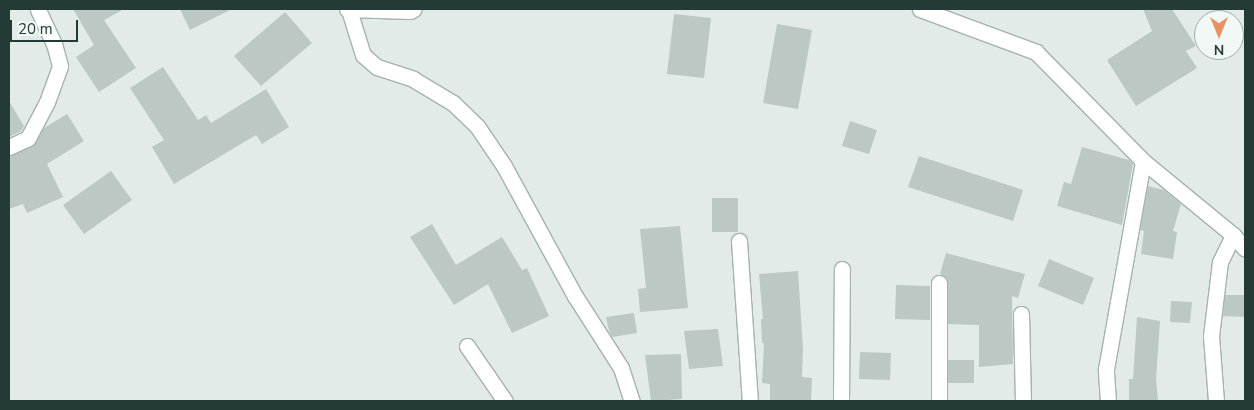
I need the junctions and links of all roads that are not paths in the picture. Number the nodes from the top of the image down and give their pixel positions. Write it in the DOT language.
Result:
graph roads {
  1 [pos="38,9"];
  2 [pos="348,9"];
  3 [pos="414,9"];
  4 [pos="920,9"];
  5 [pos="9,147"];
  6 [pos="1143,161"];
  7 [pos="1233,235"];
  8 [pos="739,241"];
  9 [pos="1245,250"];
  10 [pos="842,269"];
  11 [pos="939,283"];
  12 [pos="1021,314"];
  13 [pos="467,346"];
  14 [pos="505,401"];
  15 [pos="632,401"];
  16 [pos="750,401"];
  17 [pos="841,401"];
  18 [pos="939,401"];
  19 [pos="1023,401"];
  20 [pos="1108,401"];
  21 [pos="1216,401"];
  1 -- 5 [label="street"];
  2 -- 3 [label="street"];
  2 -- 15 [label="street"];
  4 -- 6 [label="street"];
  6 -- 7 [label="street"];
  6 -- 20 [label="street"];
  7 -- 9 [label="street"];
  7 -- 21 [label="street"];
  8 -- 16 [label="street"];
  10 -- 17 [label="street"];
  11 -- 18 [label="street"];
  12 -- 19 [label="street"];
  13 -- 14 [label="street"];
}
